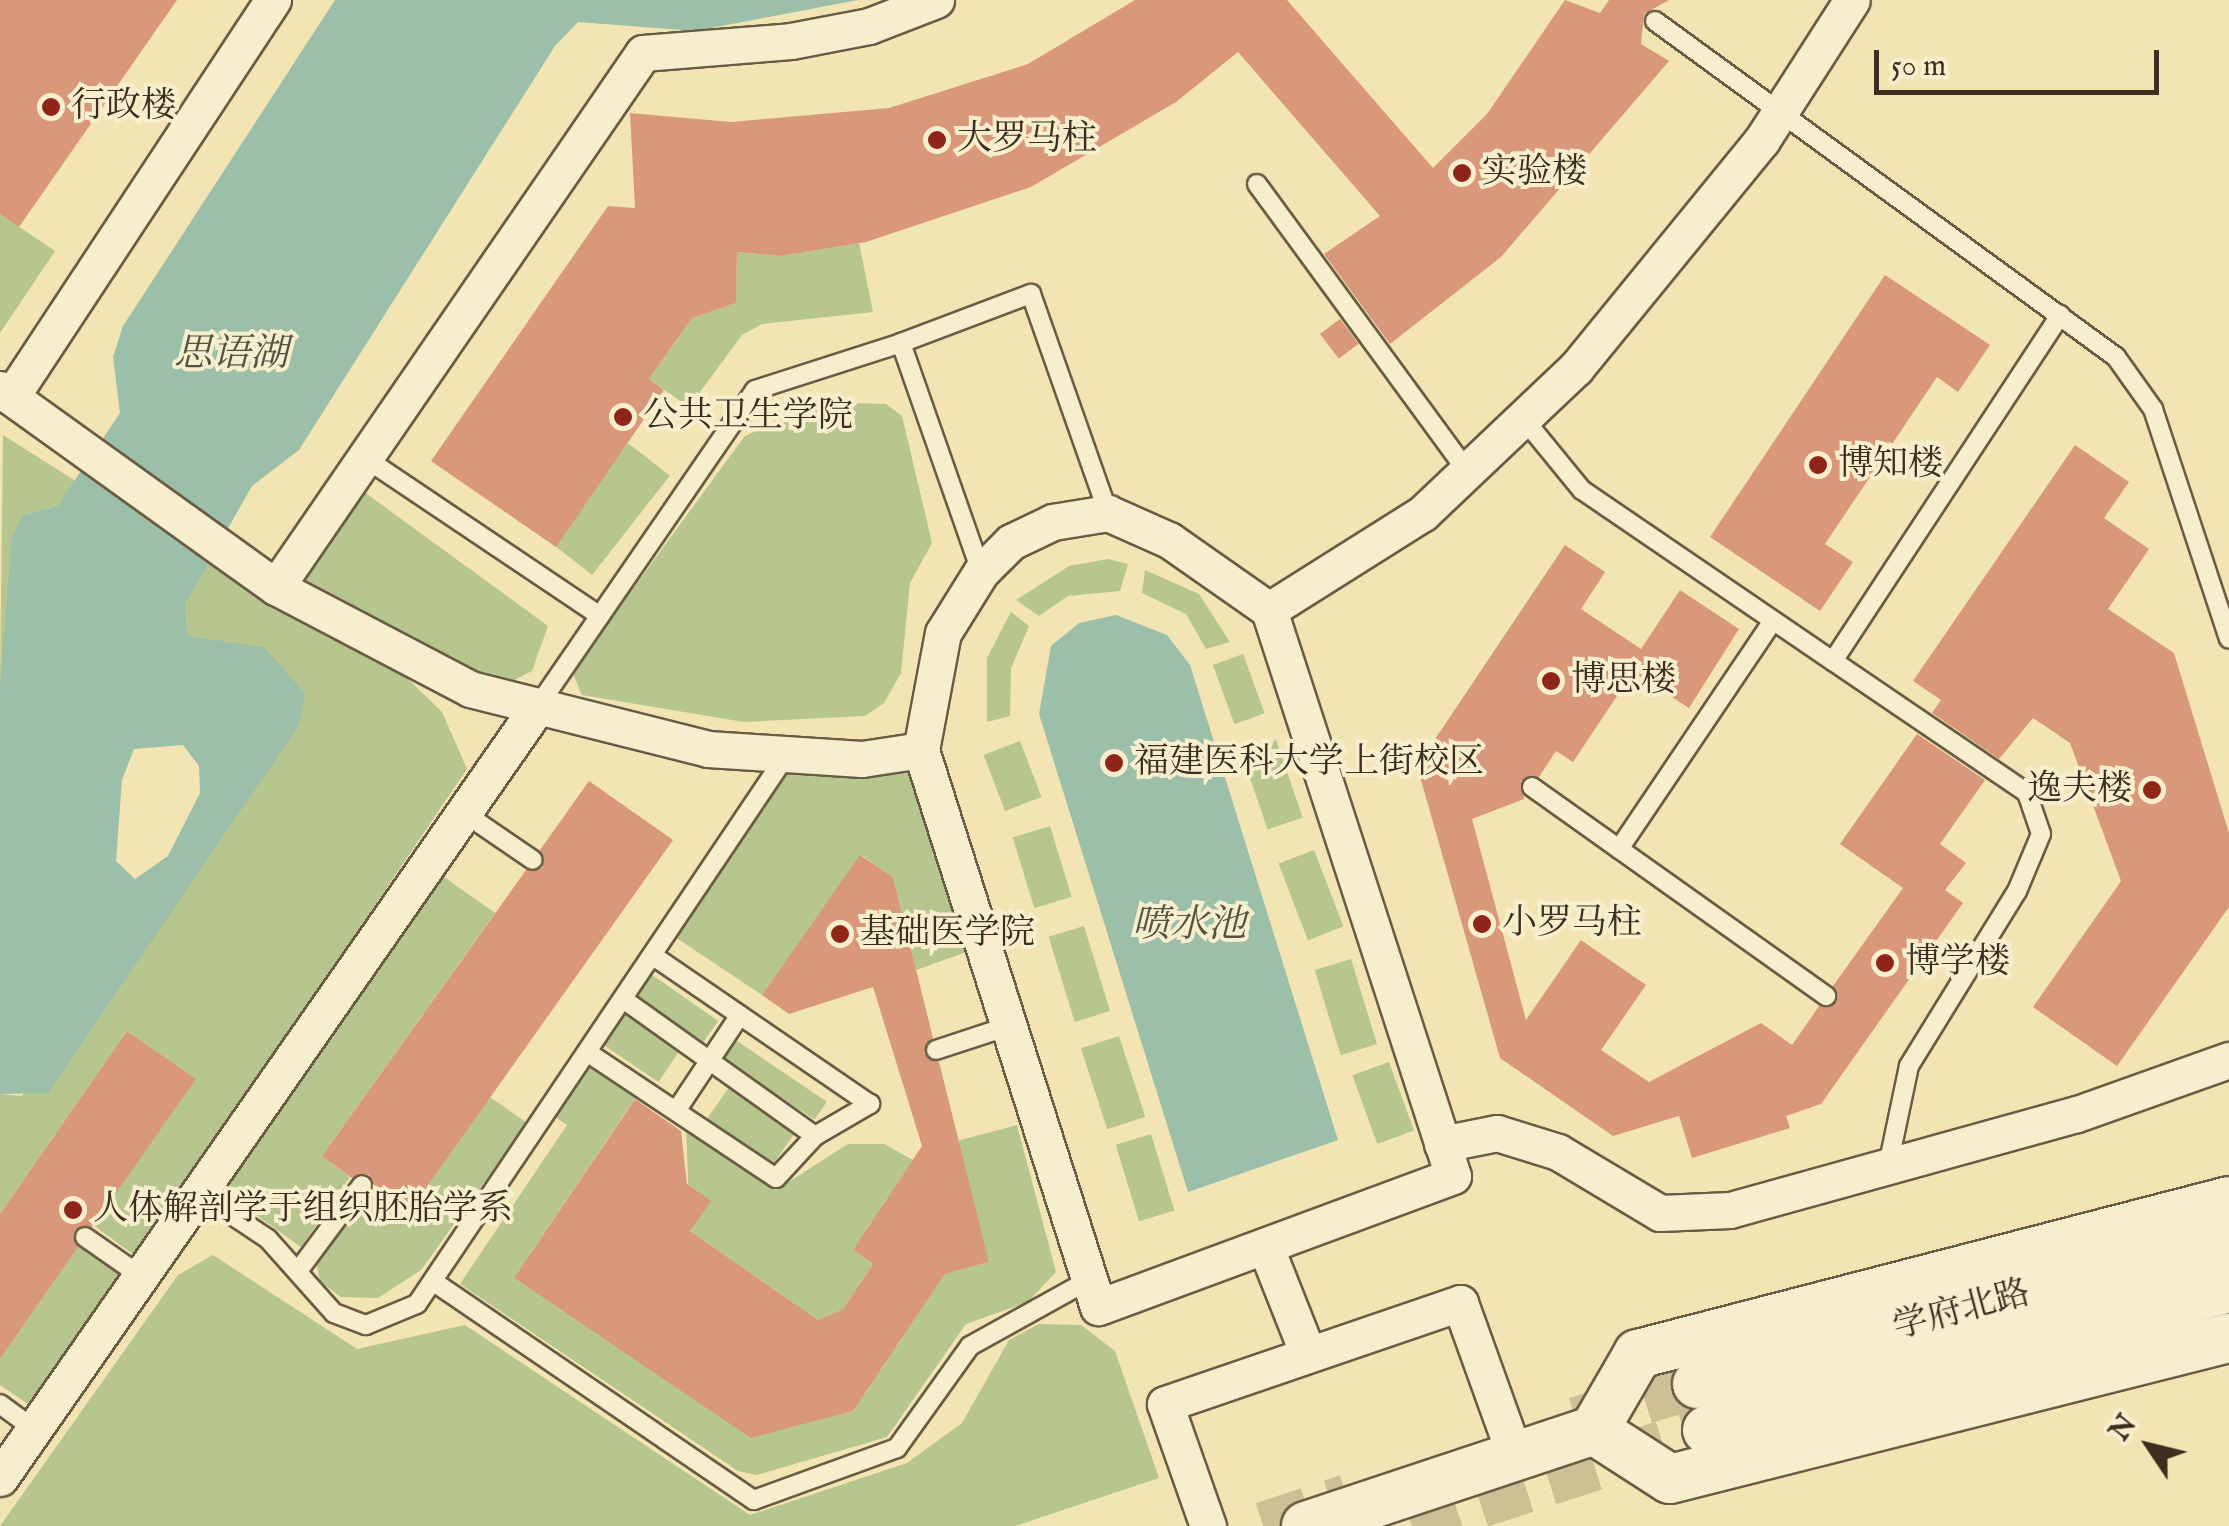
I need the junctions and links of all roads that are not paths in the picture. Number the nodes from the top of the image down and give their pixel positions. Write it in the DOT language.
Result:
graph roads {
  1 [pos="273,0"];
  2 [pos="936,0"];
  3 [pos="1852,0"];
  4 [pos="1655,22"];
  5 [pos="1781,110"];
  6 [pos="1256,184"];
  7 [pos="2060,315"];
  8 [pos="901,342"];
  9 [pos="4,400"];
  10 [pos="1523,418"];
  11 [pos="365,458"];
  12 [pos="1468,472"];
  13 [pos="1108,513"];
  14 [pos="980,572"];
  15 [pos="276,587"];
  16 [pos="1270,610"];
  17 [pos="600,616"];
  18 [pos="1773,621"];
  19 [pos="2229,639"];
  20 [pos="1833,661"];
  21 [pos="538,706"];
  22 [pos="921,750"];
  23 [pos="785,757"];
  24 [pos="1532,787"];
  25 [pos="464,813"];
  26 [pos="1619,849"];
  27 [pos="533,860"];
  28 [pos="652,956"];
  29 [pos="1826,996"];
  30 [pos="623,999"];
  31 [pos="740,1015"];
  32 [pos="1009,1026"];
  33 [pos="936,1050"];
  34 [pos="587,1052"];
  35 [pos="2229,1060"];
  36 [pos="710,1061"];
  37 [pos="676,1111"];
  38 [pos="815,1136"];
  39 [pos="1442,1144"];
  40 [pos="1888,1166"];
  41 [pos="362,1185"];
  42 [pos="199,1192"];
  43 [pos="2229,1201"];
  44 [pos="85,1237"];
  45 [pos="2229,1244"];
  46 [pos="1266,1248"];
  47 [pos="298,1271"];
  48 [pos="140,1276"];
  49 [pos="1090,1280"];
  50 [pos="434,1282"];
  51 [pos="2229,1288"];
  52 [pos="2229,1338"];
  53 [pos="1308,1354"];
  54 [pos="1697,1384"];
  55 [pos="0,1404"];
  56 [pos="34,1429"];
  57 [pos="1594,1430"];
  58 [pos="1707,1430"];
  59 [pos="1515,1456"];
  60 [pos="0,1478"];
  61 [pos="1208,1526"];
  62 [pos="1306,1526"];
  1 -- 9 [label="street"];
  2 -- 11 [label="street"];
  3 -- 5 [label="street"];
  4 -- 5 [label="lane"];
  5 -- 7 [label="lane"];
  5 -- 10 [label="street"];
  6 -- 12 [label="lane"];
  7 -- 19 [label="lane"];
  7 -- 20 [label="lane"];
  8 -- 13 [label="lane"];
  8 -- 14 [label="lane"];
  8 -- 17 [label="lane"];
  9 -- 15 [label="street"];
  10 -- 12 [label="street"];
  10 -- 18 [label="lane"];
  11 -- 15 [label="street"];
  11 -- 17 [label="lane"];
  12 -- 16 [label="street"];
  13 -- 14 [label="street"];
  13 -- 16 [label="street"];
  14 -- 22 [label="street"];
  15 -- 21 [label="street"];
  16 -- 39 [label="street"];
  17 -- 21 [label="lane"];
  18 -- 20 [label="lane"];
  18 -- 26 [label="lane"];
  20 -- 40 [label="lane"];
  21 -- 23 [label="street"];
  21 -- 25 [label="street"];
  22 -- 23 [label="street"];
  22 -- 32 [label="street"];
  23 -- 28 [label="lane"];
  24 -- 26 [label="lane"];
  25 -- 27 [label="lane"];
  25 -- 42 [label="street"];
  26 -- 29 [label="lane"];
  28 -- 30 [label="lane"];
  28 -- 31 [label="lane"];
  30 -- 34 [label="lane"];
  30 -- 36 [label="lane"];
  31 -- 36 [label="lane"];
  31 -- 38 [label="lane"];
  32 -- 33 [label="lane"];
  32 -- 49 [label="street"];
  34 -- 37 [label="lane"];
  34 -- 50 [label="lane"];
  35 -- 40 [label="street"];
  36 -- 37 [label="lane"];
  36 -- 38 [label="lane"];
  37 -- 38 [label="lane"];
  39 -- 40 [label="street"];
  39 -- 46 [label="street"];
  41 -- 47 [label="lane"];
  42 -- 47 [label="lane"];
  42 -- 48 [label="street"];
  43 -- 57 [label="main road"];
  44 -- 48 [label="lane"];
  45 -- 54 [label="main road, 学府北路"];
  46 -- 49 [label="street"];
  46 -- 53 [label="street"];
  47 -- 50 [label="lane"];
  48 -- 56 [label="street"];
  49 -- 50 [label="lane"];
  51 -- 58 [label="main road, 学府北路"];
  52 -- 57 [label="main road"];
  53 -- 59 [label="street"];
  53 -- 61 [label="street"];
  55 -- 56 [label="lane"];
  56 -- 60 [label="street"];
  57 -- 59 [label="main road"];
  59 -- 62 [label="main road"];
}
